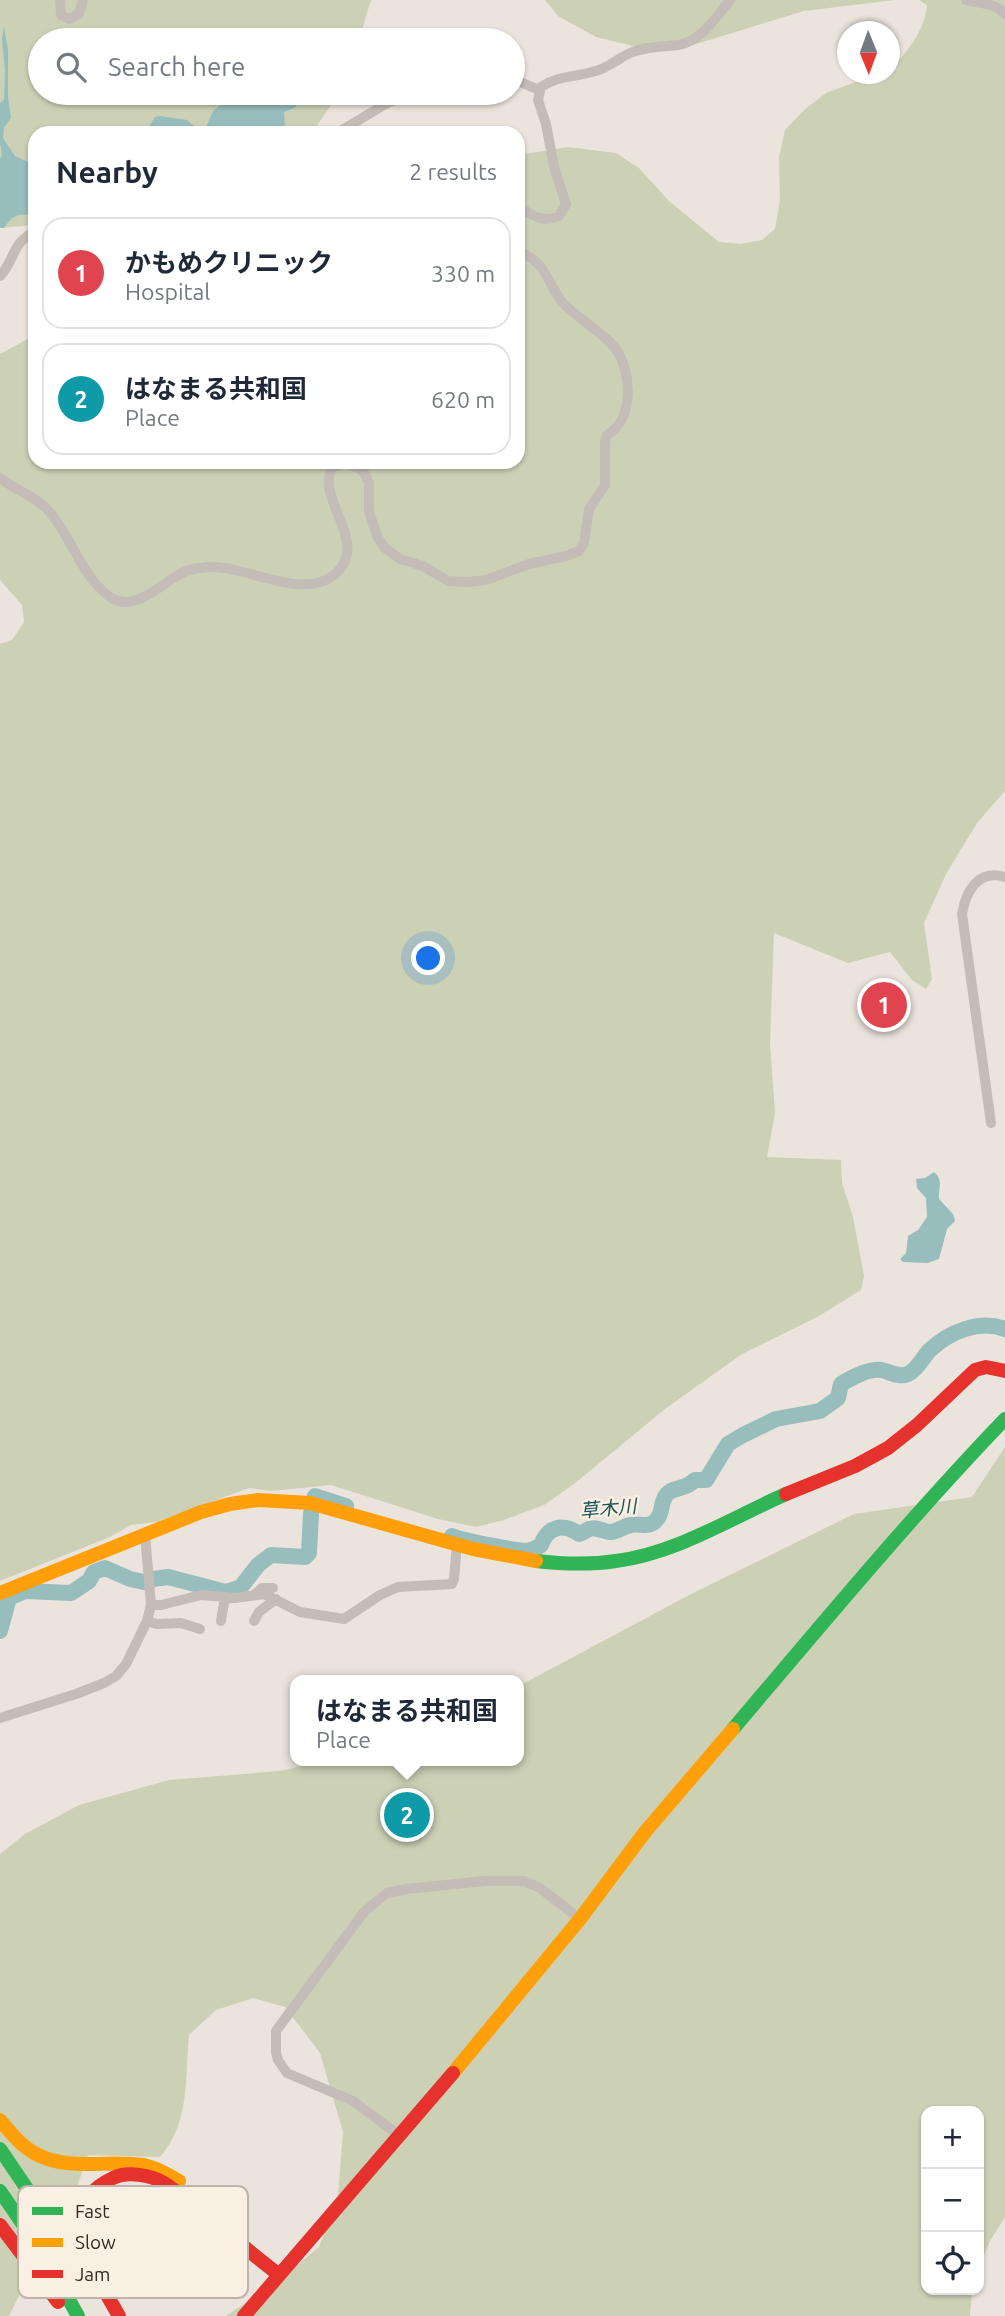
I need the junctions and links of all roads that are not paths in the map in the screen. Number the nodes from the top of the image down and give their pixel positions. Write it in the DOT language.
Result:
graph roads {
  1 [pos="60,0"];
  2 [pos="83,0"];
  3 [pos="730,0"];
  4 [pos="966,0"];
  5 [pos="1005,14"];
  6 [pos="525,84"];
  7 [pos="540,90"];
  8 [pos="384,105"];
  9 [pos="349,126"];
  10 [pos="525,211"];
  11 [pos="28,235"];
  12 [pos="525,254"];
  13 [pos="0,276"];
  14 [pos="332,469"];
  15 [pos="360,469"];
  16 [pos="0,478"];
  17 [pos="1005,877"];
  18 [pos="991,1123"];
  19 [pos="1005,1371"];
  20 [pos="1005,1408"];
  21 [pos="1005,1419"];
  22 [pos="963,1463"];
  23 [pos="145,1534"];
  24 [pos="457,1543"];
  25 [pos="0,1593"];
  26 [pos="274,1593"];
  27 [pos="225,1597"];
  28 [pos="151,1605"];
  29 [pos="147,1621"];
  30 [pos="221,1621"];
  31 [pos="254,1621"];
  32 [pos="200,1629"];
  33 [pos="0,1718"];
  34 [pos="580,1919"];
  35 [pos="0,2120"];
  36 [pos="400,2136"];
  37 [pos="0,2149"];
  38 [pos="26,2186"];
  39 [pos="97,2186"];
  40 [pos="168,2186"];
  41 [pos="185,2186"];
  42 [pos="0,2191"];
  43 [pos="18,2217"];
  44 [pos="0,2225"];
  45 [pos="248,2240"];
  46 [pos="18,2247"];
  47 [pos="248,2250"];
  48 [pos="278,2274"];
  49 [pos="55,2298"];
  50 [pos="68,2298"];
  51 [pos="104,2298"];
  52 [pos="108,2298"];
  53 [pos="68,2316"];
  54 [pos="78,2316"];
  55 [pos="117,2316"];
  56 [pos="244,2316"];
  1 -- 2 [label="street"];
  3 -- 7 [label="street"];
  4 -- 5 [label="street"];
  6 -- 7 [label="street"];
  7 -- 10 [label="street"];
  8 -- 9 [label="street"];
  11 -- 13 [label="street"];
  12 -- 15 [label="street"];
  14 -- 16 [label="street"];
  17 -- 18 [label="street"];
  19 -- 24 [label="main road"];
  20 -- 22 [label="main road"];
  21 -- 22 [label="main road"];
  22 -- 34 [label="main road"];
  23 -- 24 [label="main road"];
  23 -- 25 [label="main road"];
  23 -- 28 [label="street"];
  24 -- 26 [label="street"];
  26 -- 27 [label="street"];
  26 -- 31 [label="street"];
  27 -- 28 [label="street"];
  27 -- 30 [label="street"];
  28 -- 29 [label="street"];
  29 -- 32 [label="street"];
  29 -- 33 [label="street"];
  34 -- 36 [label="main road"];
  34 -- 36 [label="street"];
  35 -- 41 [label="main road"];
  36 -- 48 [label="main road"];
  37 -- 38 [label="main road"];
  39 -- 40 [label="main road"];
  42 -- 43 [label="main road"];
  44 -- 46 [label="main road"];
  45 -- 48 [label="main road"];
  47 -- 48 [label="main road"];
  48 -- 56 [label="main road"];
  49 -- 53 [label="main road"];
  50 -- 54 [label="main road"];
  51 -- 55 [label="main road"];
  52 -- 55 [label="main road"];
}
